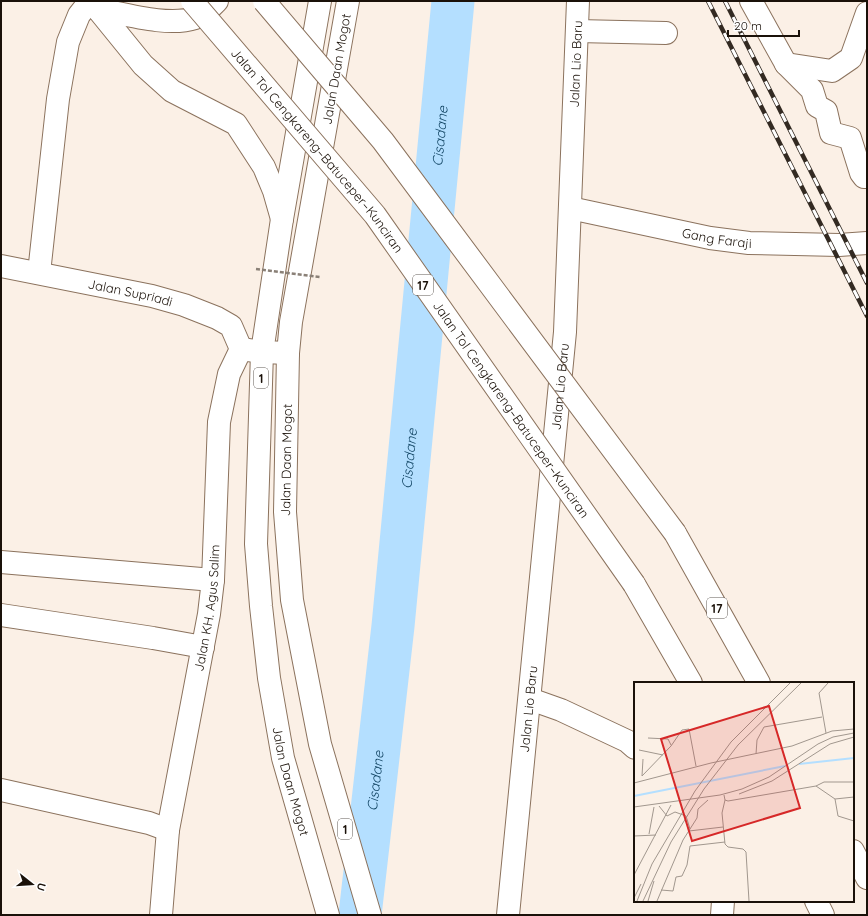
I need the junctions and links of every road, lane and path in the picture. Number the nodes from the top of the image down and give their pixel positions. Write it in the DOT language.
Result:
graph roads {
  1 [pos="192,1"];
  2 [pos="217,1"];
  3 [pos="264,1"];
  4 [pos="320,1"];
  5 [pos="348,1"];
  6 [pos="578,1"];
  7 [pos="751,1"];
  8 [pos="89,6"];
  9 [pos="867,13"];
  10 [pos="576,31"];
  11 [pos="666,33"];
  12 [pos="786,64"];
  13 [pos="867,177"];
  14 [pos="570,208"];
  15 [pos="282,219"];
  16 [pos="867,243"];
  17 [pos="1,266"];
  18 [pos="256,269"];
  19 [pos="39,273"];
  20 [pos="320,277"];
  21 [pos="252,350"];
  22 [pos="288,353"];
  23 [pos="1,562"];
  24 [pos="213,580"];
  25 [pos="1,615"];
  26 [pos="203,647"];
  27 [pos="690,682"];
  28 [pos="758,682"];
  29 [pos="530,699"];
  30 [pos="634,747"];
  31 [pos="1,790"];
  32 [pos="168,830"];
  33 [pos="854,853"];
  34 [pos="867,878"];
  35 [pos="724,902"];
  36 [pos="816,902"];
  37 [pos="161,915"];
  38 [pos="328,915"];
  39 [pos="370,915"];
  40 [pos="508,915"];
  41 [pos="722,915"];
  42 [pos="823,915"];
  1 -- 27 [label="main road, Jalan Tol Cengkareng–Batuceper–Kunciran / 17, bridge"];
  2 -- 8 [label="main road"];
  3 -- 28 [label="main road, 17, bridge"];
  4 -- 15 [label="main road, Jalan Daan Mogot / 1"];
  5 -- 22 [label="main road, Jalan Daan Mogot / 1"];
  6 -- 10 [label="main road, Jalan Lio Baru"];
  7 -- 12 [label="main road"];
  8 -- 15 [label="main road"];
  8 -- 19 [label="main road"];
  9 -- 12 [label="main road"];
  10 -- 11 [label="main road"];
  10 -- 14 [label="main road, Jalan Lio Baru"];
  12 -- 13 [label="main road"];
  14 -- 16 [label="main road, Gang Faraji"];
  14 -- 29 [label="main road, Jalan Lio Baru"];
  15 -- 21 [label="main road, Jalan Daan Mogot / 1"];
  17 -- 19 [label="main road, Jalan Supriadi"];
  18 -- 20 [label="path, bridge"];
  19 -- 21 [label="main road, Jalan Supriadi"];
  21 -- 22 [label="main road"];
  21 -- 24 [label="main road, Jalan KH. Agus Salim"];
  21 -- 38 [label="main road, Jalan Daan Mogot / 1"];
  22 -- 39 [label="main road, Jalan Daan Mogot / 1"];
  23 -- 24 [label="main road"];
  24 -- 26 [label="main road, Jalan KH. Agus Salim"];
  25 -- 26 [label="main road"];
  26 -- 32 [label="main road, Jalan KH. Agus Salim"];
  29 -- 30 [label="main road"];
  29 -- 40 [label="main road, Jalan Lio Baru"];
  31 -- 32 [label="main road"];
  32 -- 37 [label="main road, Jalan KH. Agus Salim"];
  33 -- 34 [label="main road"];
  35 -- 41 [label="main road"];
  36 -- 42 [label="main road"];
}
